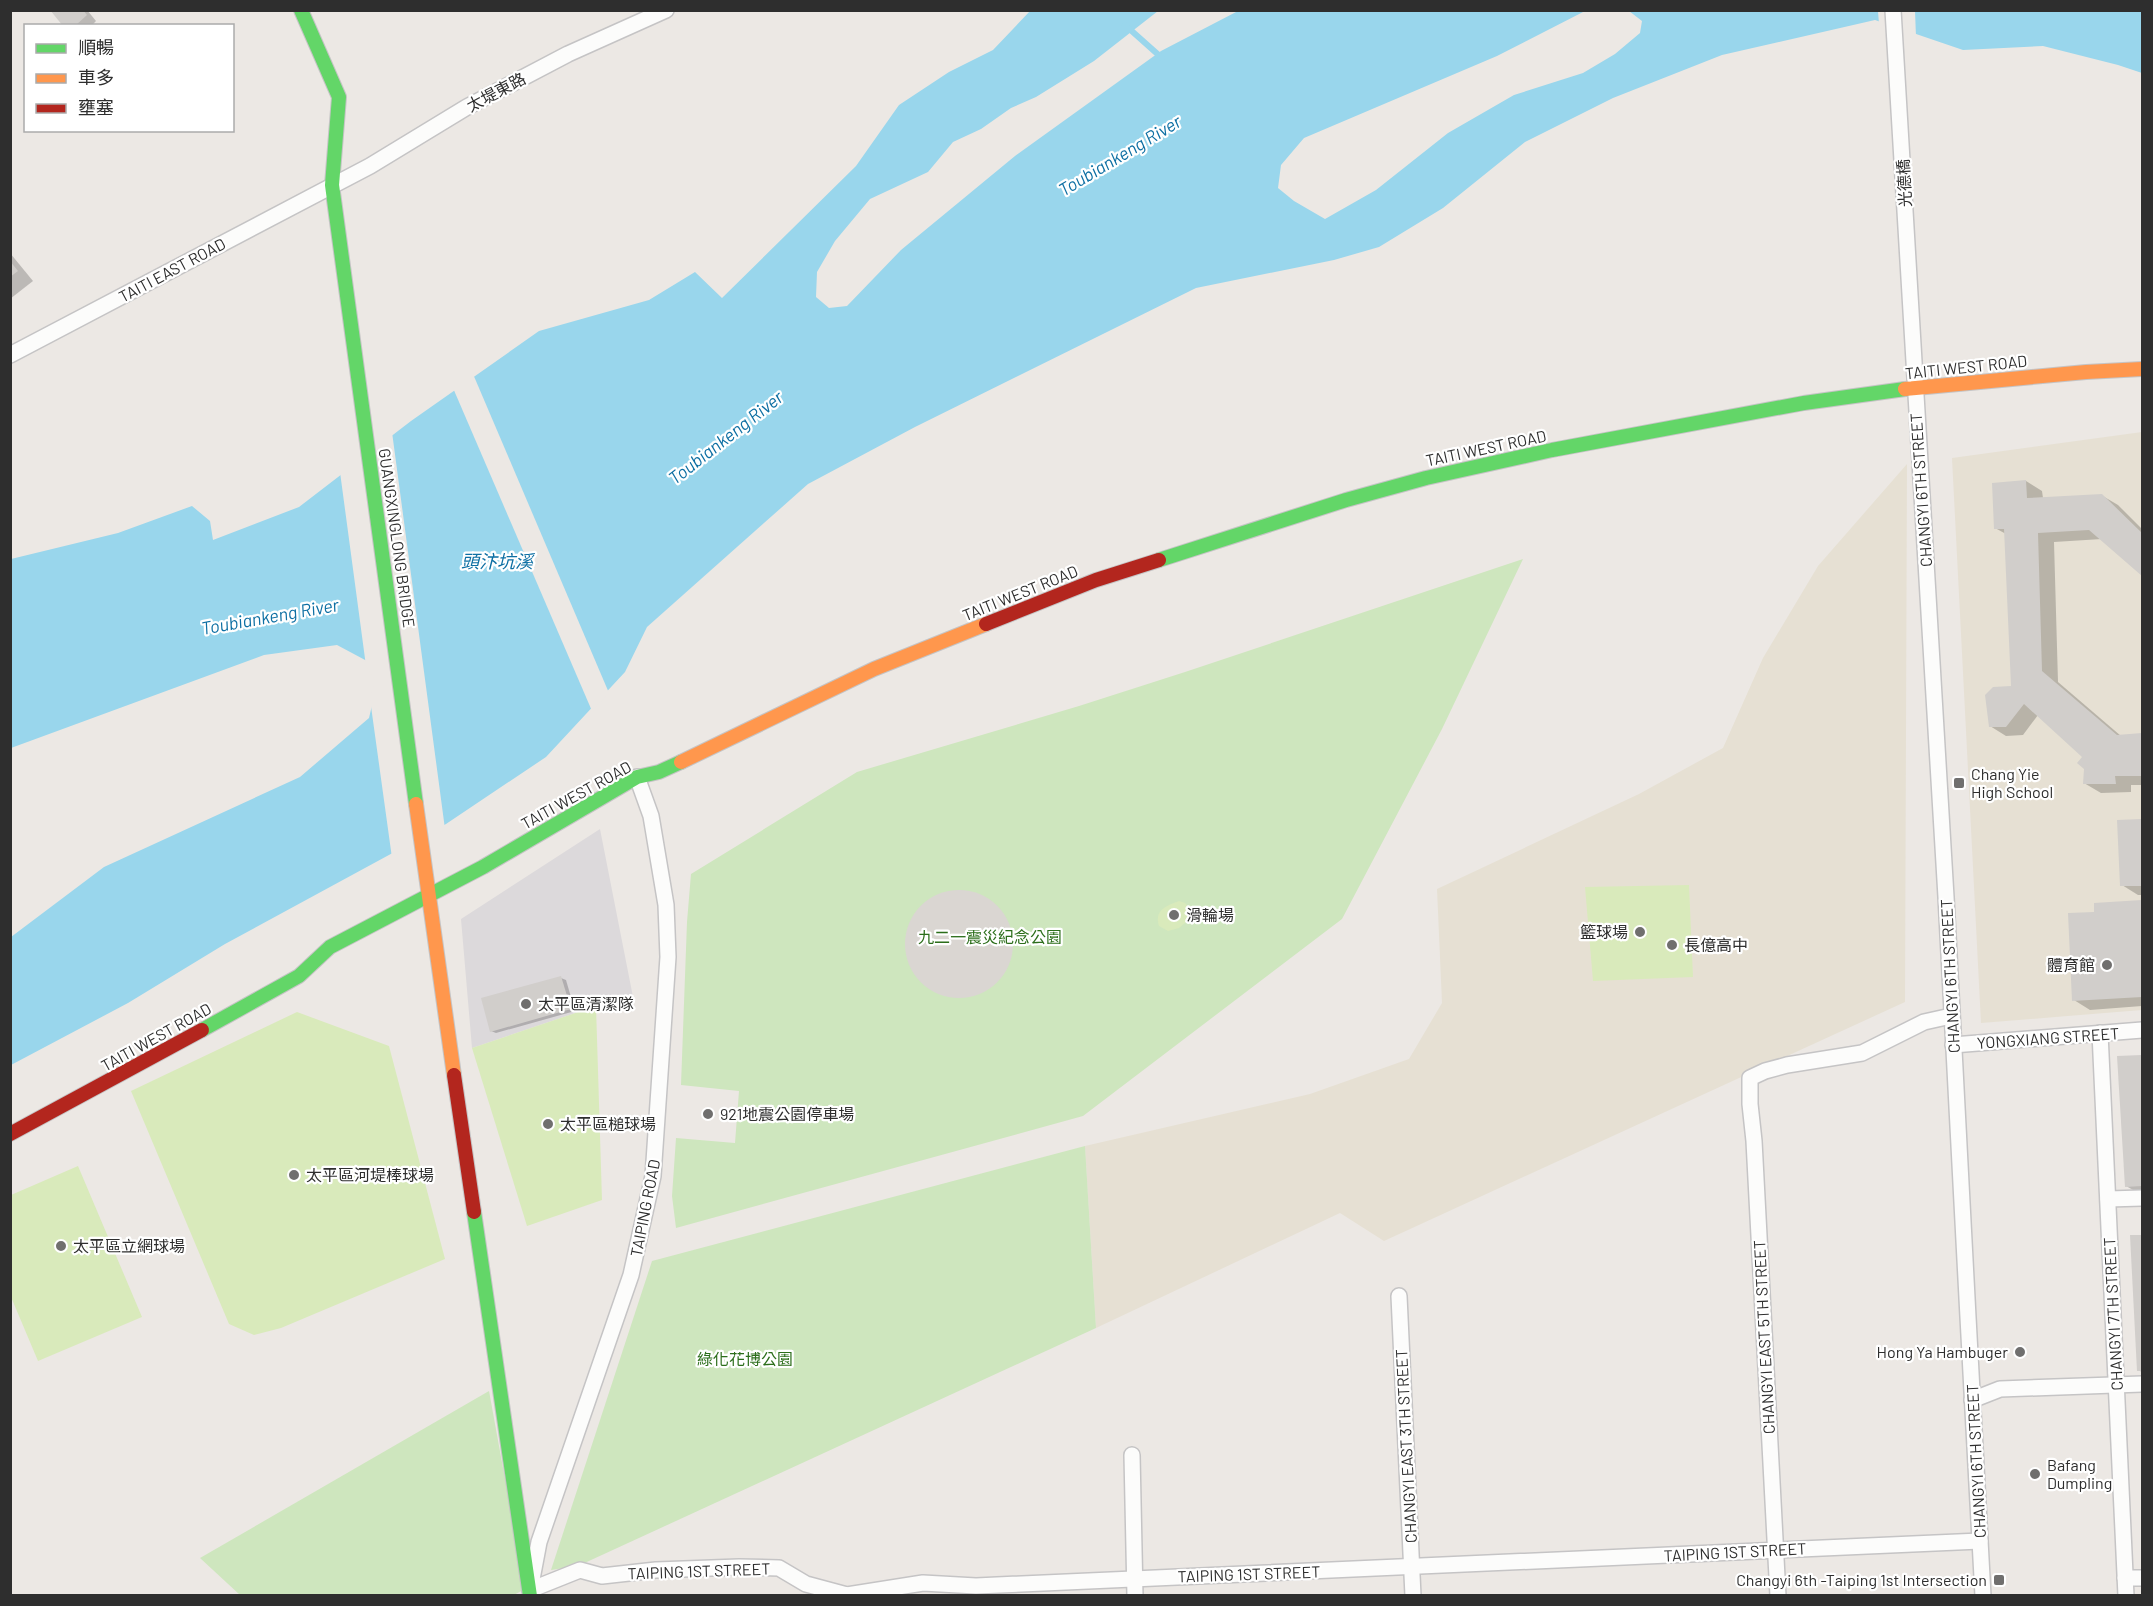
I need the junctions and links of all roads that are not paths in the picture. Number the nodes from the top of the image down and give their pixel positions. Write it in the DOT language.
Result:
graph roads {
  1 [pos="301,10"];
  2 [pos="666,10"];
  3 [pos="1893,10"];
  4 [pos="333,185"];
  5 [pos="10,355"];
  6 [pos="1914,356"];
  7 [pos="2142,369"];
  8 [pos="1914,388"];
  9 [pos="637,777"];
  10 [pos="428,897"];
  11 [pos="1951,1016"];
  12 [pos="2142,1030"];
  13 [pos="2100,1034"];
  14 [pos="1953,1045"];
  15 [pos="10,1134"];
  16 [pos="2142,1198"];
  17 [pos="2108,1199"];
  18 [pos="1399,1296"];
  19 [pos="2142,1384"];
  20 [pos="2116,1385"];
  21 [pos="1972,1400"];
  22 [pos="1131,1455"];
  23 [pos="1980,1541"];
  24 [pos="1776,1550"];
  25 [pos="1411,1567"];
  26 [pos="2125,1578"];
  27 [pos="2142,1578"];
  28 [pos="1135,1579"];
  29 [pos="817,1592"];
  30 [pos="530,1593"];
  31 [pos="1136,1596"];
  32 [pos="1413,1596"];
  33 [pos="1778,1596"];
  34 [pos="1983,1596"];
  35 [pos="2126,1596"];
  1 -- 4 [label="street, GUANGXINGLONG BRIDGE"];
  2 -- 4 [label="street, 太堤東路"];
  3 -- 6 [label="street, 光德橋"];
  4 -- 5 [label="street, TAITI EAST ROAD"];
  4 -- 10 [label="street, GUANGXINGLONG BRIDGE"];
  6 -- 8 [label="street, CHANGYI 6TH STREET"];
  7 -- 8 [label="street, TAITI WEST ROAD"];
  8 -- 9 [label="street, TAITI WEST ROAD"];
  8 -- 11 [label="street, CHANGYI 6TH STREET"];
  9 -- 10 [label="street, TAITI WEST ROAD"];
  9 -- 30 [label="street, TAIPING ROAD"];
  10 -- 15 [label="street, TAITI WEST ROAD"];
  10 -- 30 [label="street"];
  11 -- 14 [label="street, CHANGYI 6TH STREET"];
  11 -- 24 [label="street, CHANGYI EAST 5TH STREET"];
  12 -- 13 [label="street, YONGXIANG STREET"];
  13 -- 14 [label="street, YONGXIANG STREET"];
  13 -- 17 [label="street, CHANGYI 7TH STREET"];
  14 -- 21 [label="street, CHANGYI 6TH STREET"];
  16 -- 17 [label="street"];
  17 -- 20 [label="street, CHANGYI 7TH STREET"];
  18 -- 25 [label="street, CHANGYI EAST 3TH STREET"];
  19 -- 20 [label="street"];
  20 -- 21 [label="street"];
  20 -- 26 [label="street, CHANGYI 7TH STREET"];
  21 -- 23 [label="street, CHANGYI 6TH STREET"];
  22 -- 28 [label="street"];
  23 -- 24 [label="street, TAIPING 1ST STREET"];
  23 -- 34 [label="street, CHANGYI 6TH STREET"];
  24 -- 25 [label="street, TAIPING 1ST STREET"];
  24 -- 33 [label="street, CHANGYI EAST 5TH STREET"];
  25 -- 28 [label="street, TAIPING 1ST STREET"];
  25 -- 32 [label="street, CHANGYI EAST 3TH STREET"];
  26 -- 27 [label="street"];
  26 -- 35 [label="street, CHANGYI 7TH STREET"];
  28 -- 29 [label="street, TAIPING 1ST STREET"];
  28 -- 31 [label="street"];
  29 -- 30 [label="street, TAIPING 1ST STREET"];
}
